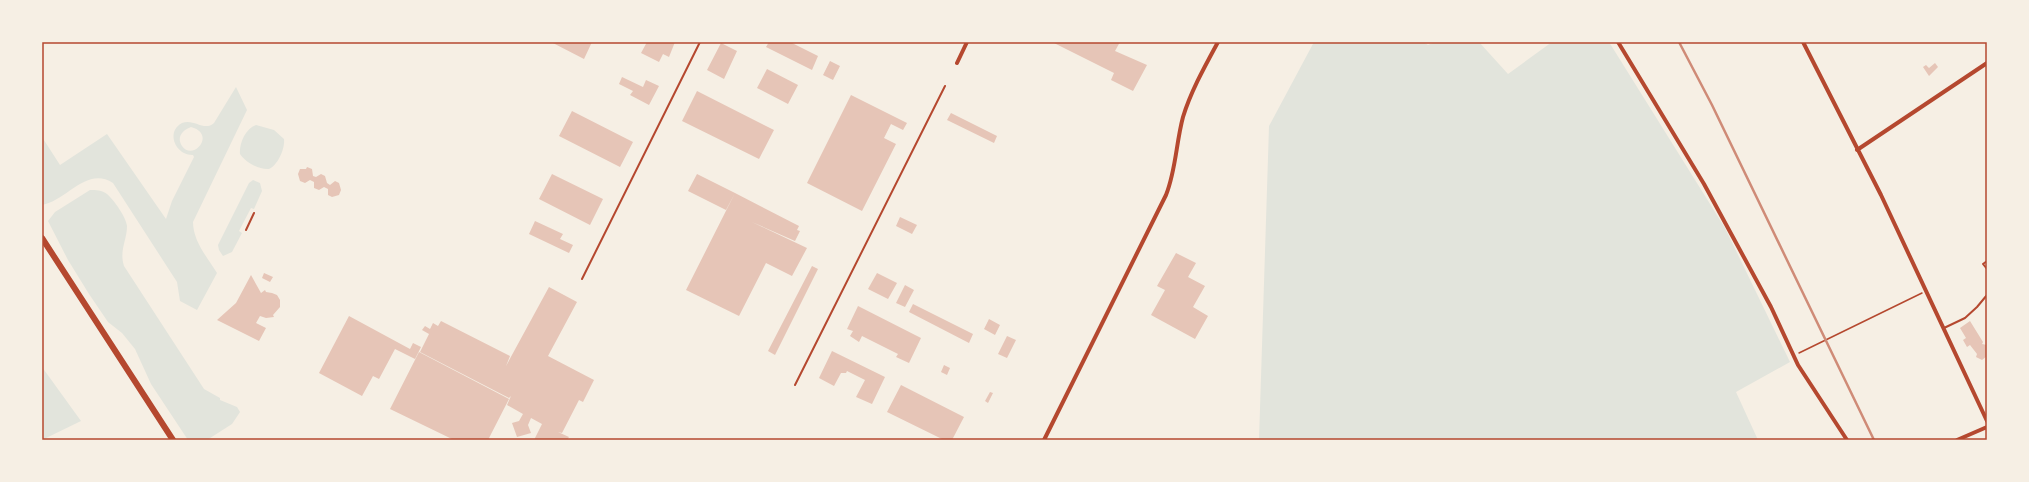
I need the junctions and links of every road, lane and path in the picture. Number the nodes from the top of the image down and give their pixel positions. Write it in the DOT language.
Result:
graph roads {
  1 [pos="700,42"];
  2 [pos="968,42"];
  3 [pos="1218,42"];
  4 [pos="1618,42"];
  5 [pos="1803,42"];
  6 [pos="957,63"];
  7 [pos="1987,64"];
  8 [pos="945,86"];
  9 [pos="1857,150"];
  10 [pos="254,213"];
  11 [pos="246,230"];
  12 [pos="42,238"];
  13 [pos="1987,261"];
  14 [pos="1987,269"];
  15 [pos="582,279"];
  16 [pos="1927,291"];
  17 [pos="1987,295"];
  18 [pos="1944,328"];
  19 [pos="1807,349"];
  20 [pos="795,385"];
  21 [pos="1987,421"];
  22 [pos="1987,428"];
  23 [pos="173,440"];
  24 [pos="1044,440"];
  25 [pos="1847,440"];
  26 [pos="1957,440"];
  1 -- 15 [label="lane"];
  2 -- 6 [label="street"];
  3 -- 24 [label="street"];
  4 -- 25 [label="street"];
  5 -- 9 [label="street"];
  7 -- 9 [label="street"];
  8 -- 20 [label="lane"];
  9 -- 16 [label="street"];
  10 -- 11 [label="lane"];
  12 -- 23 [label="main road"];
  13 -- 14 [label="lane"];
  16 -- 18 [label="street"];
  16 -- 19 [label="path"];
  17 -- 18 [label="lane"];
  18 -- 21 [label="street"];
  22 -- 26 [label="street"];
}
